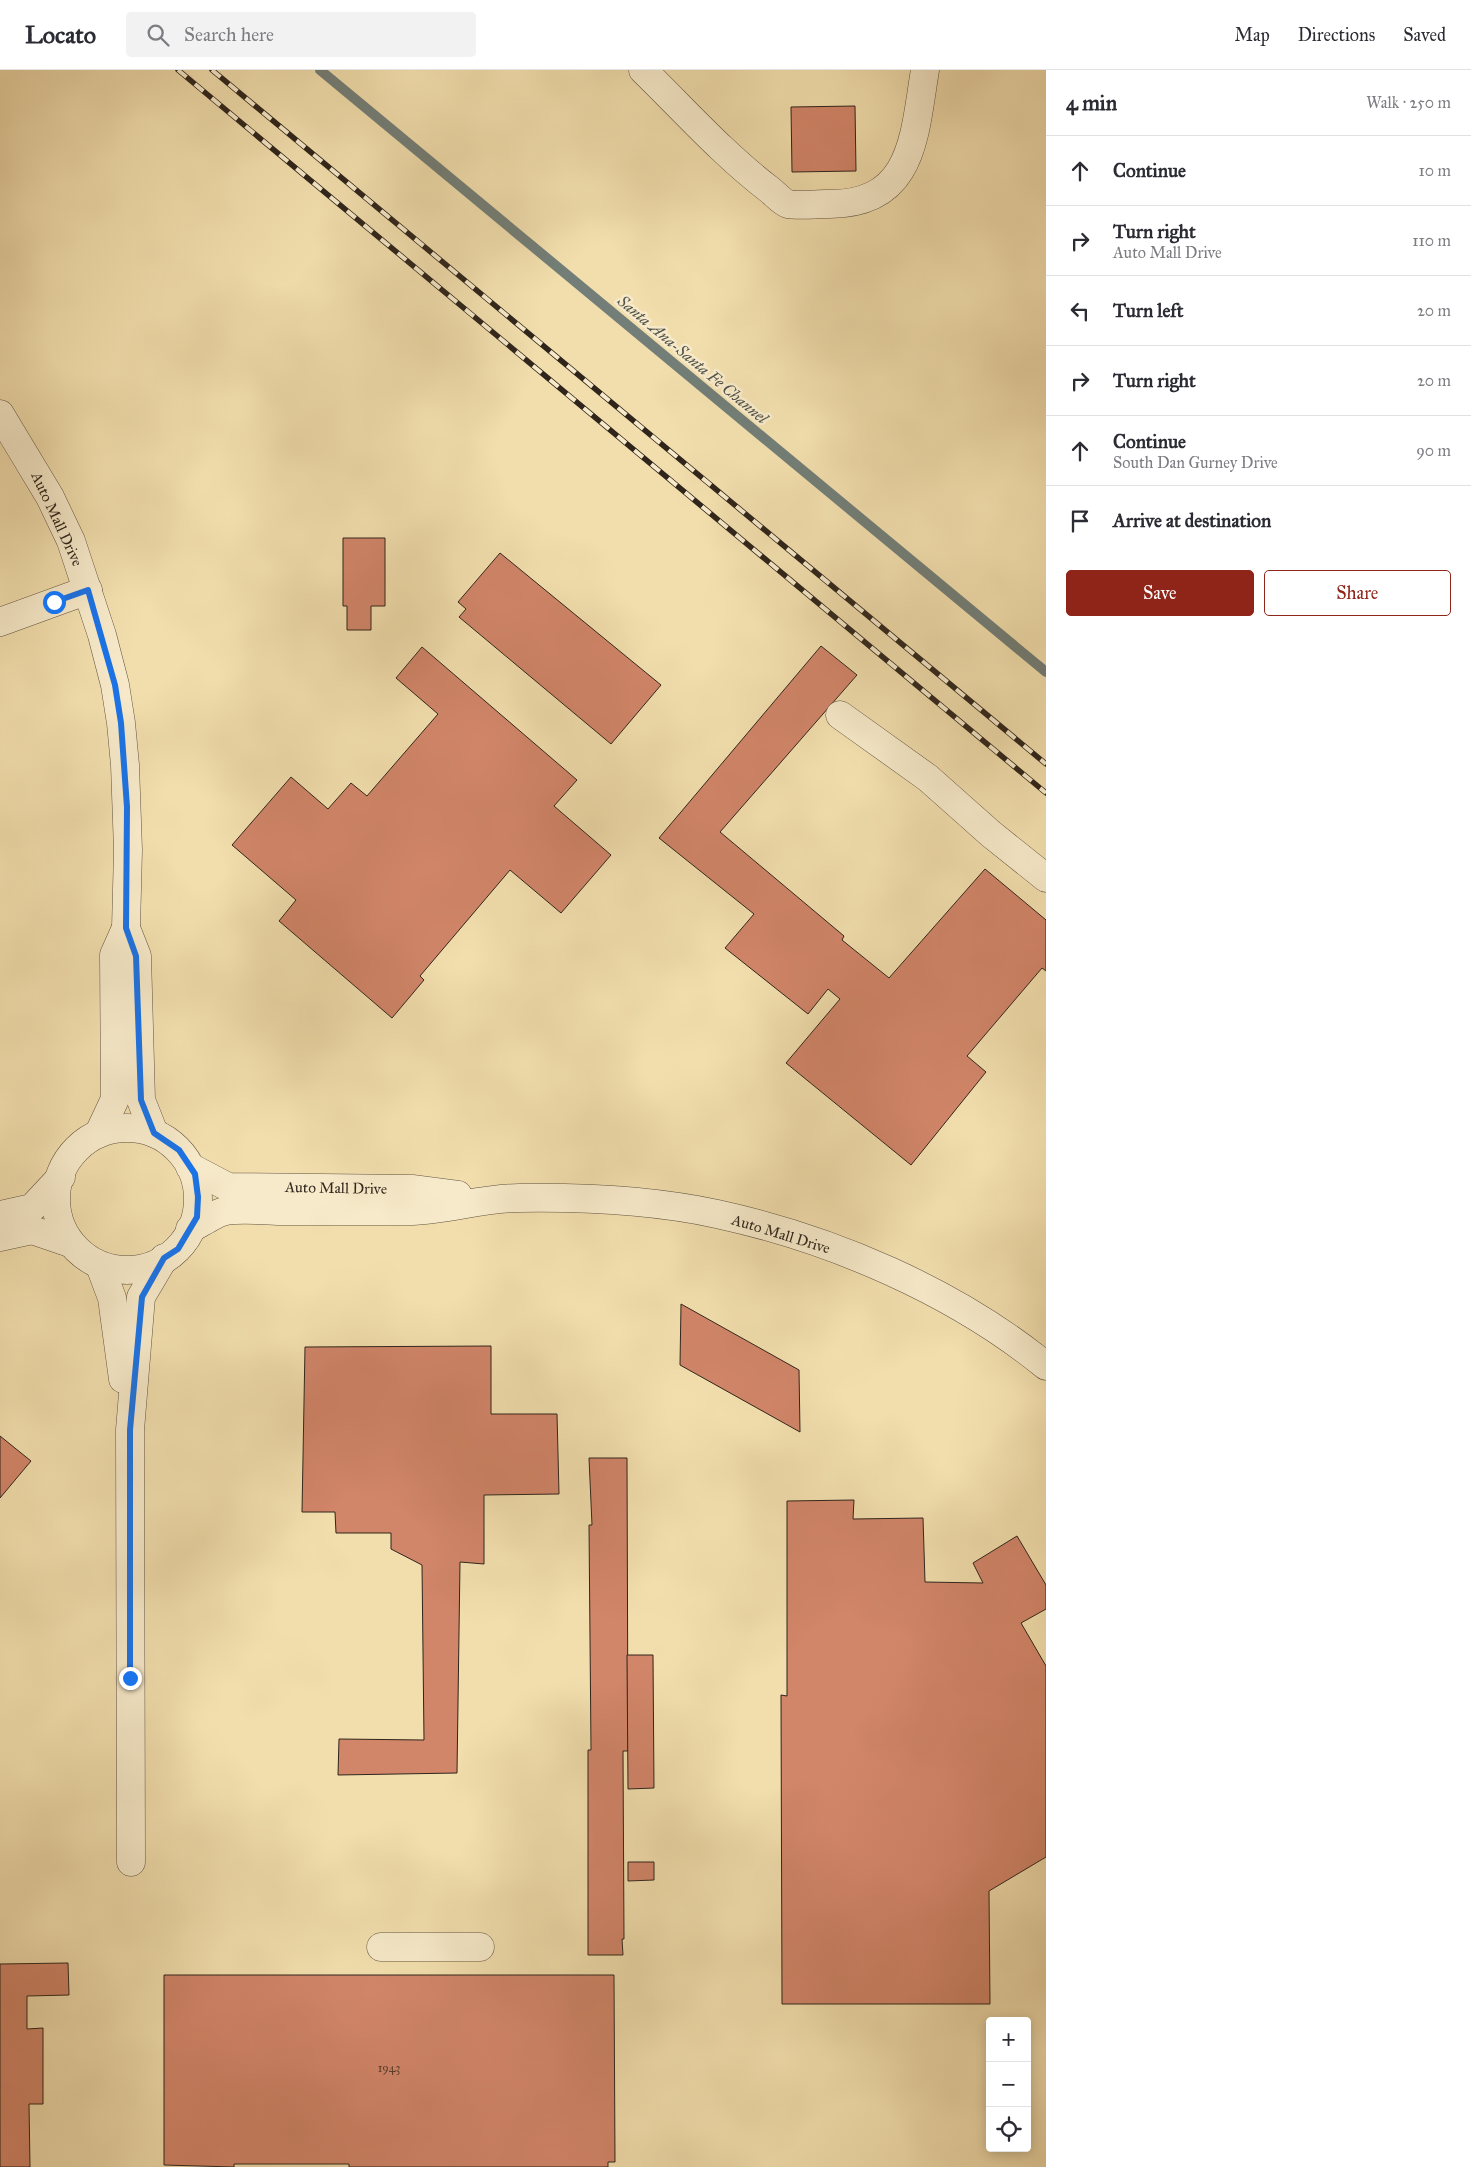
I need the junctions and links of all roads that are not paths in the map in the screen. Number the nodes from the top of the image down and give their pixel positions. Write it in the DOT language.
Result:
graph roads {
  1 [pos="643,70"];
  2 [pos="925,70"];
  3 [pos="0,414"];
  4 [pos="88,590"];
  5 [pos="0,622"];
  6 [pos="840,715"];
  7 [pos="1046,878"];
  8 [pos="126,928"];
  9 [pos="100,1131"];
  10 [pos="154,1133"];
  11 [pos="190,1167"];
  12 [pos="61,1177"];
  13 [pos="487,1199"];
  14 [pos="0,1215"];
  15 [pos="190,1229"];
  16 [pos="0,1237"];
  17 [pos="70,1243"];
  18 [pos="164,1258"];
  19 [pos="100,1266"];
  20 [pos="1046,1366"];
  21 [pos="130,1430"];
  22 [pos="131,1862"];
  23 [pos="381,1947"];
  24 [pos="480,1947"];
  1 -- 2 [label="street"];
  3 -- 4 [label="street, Auto Mall Drive"];
  4 -- 5 [label="street"];
  4 -- 8 [label="street, Auto Mall Drive"];
  6 -- 7 [label="street"];
  8 -- 9 [label="street, Auto Mall Drive"];
  8 -- 10 [label="street, Auto Mall Drive"];
  9 -- 10 [label="street"];
  9 -- 12 [label="street"];
  10 -- 11 [label="street"];
  11 -- 13 [label="street, Auto Mall Drive"];
  11 -- 15 [label="street"];
  12 -- 14 [label="street"];
  12 -- 17 [label="street"];
  13 -- 15 [label="street, Auto Mall Drive"];
  13 -- 20 [label="street, Auto Mall Drive"];
  15 -- 18 [label="street"];
  16 -- 17 [label="street"];
  17 -- 19 [label="street"];
  18 -- 19 [label="street"];
  18 -- 21 [label="street"];
  19 -- 21 [label="street"];
  21 -- 22 [label="street"];
  23 -- 24 [label="street"];
}
